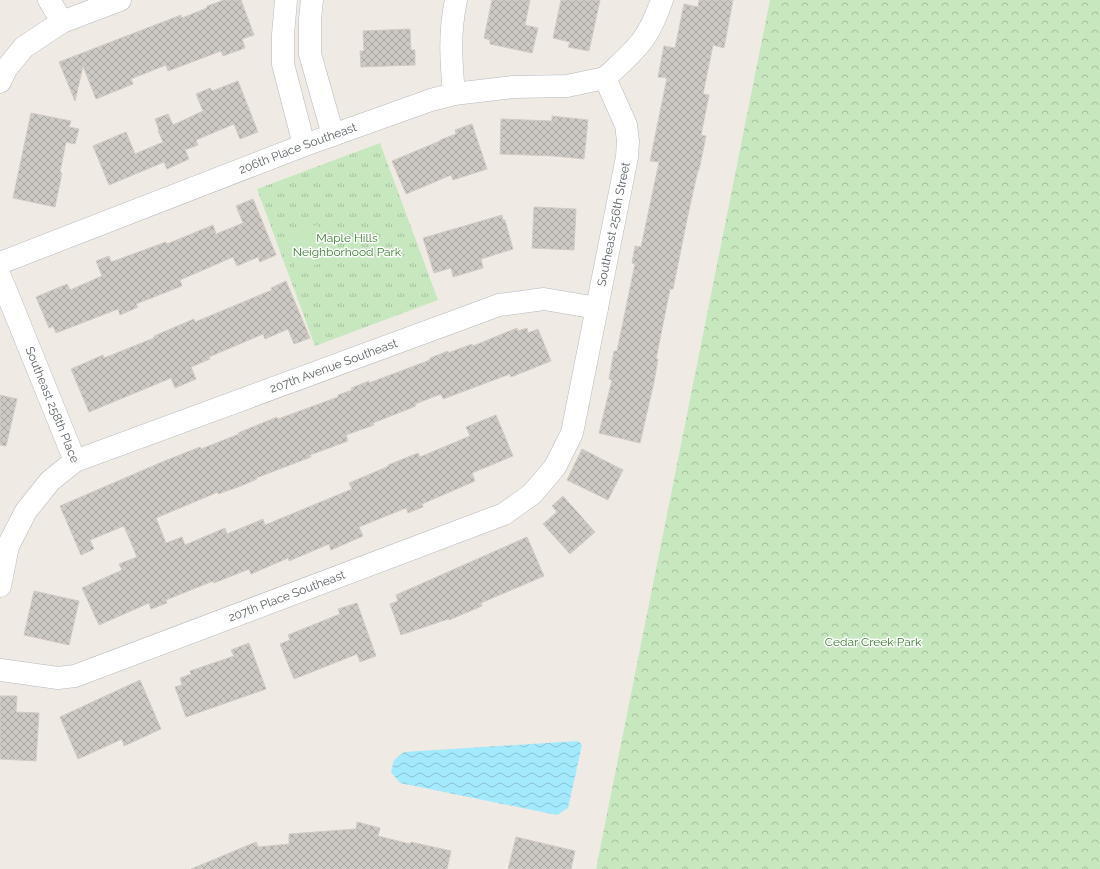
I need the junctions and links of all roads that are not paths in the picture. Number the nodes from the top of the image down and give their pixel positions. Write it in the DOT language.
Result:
graph roads {
  1 [pos="49,0"];
  2 [pos="120,0"];
  3 [pos="286,0"];
  4 [pos="312,0"];
  5 [pos="456,0"];
  6 [pos="662,0"];
  7 [pos="62,22"];
  8 [pos="605,78"];
  9 [pos="0,82"];
  10 [pos="454,94"];
  11 [pos="333,135"];
  12 [pos="304,145"];
  13 [pos="0,263"];
  14 [pos="0,276"];
  15 [pos="597,308"];
  16 [pos="75,461"];
  17 [pos="556,467"];
  18 [pos="0,586"];
  19 [pos="0,670"];
  1 -- 7 [label="street"];
  2 -- 7 [label="street"];
  3 -- 12 [label="street"];
  4 -- 11 [label="street"];
  5 -- 10 [label="street"];
  6 -- 8 [label="street"];
  7 -- 9 [label="street"];
  8 -- 10 [label="street, 206th Place Southeast"];
  8 -- 15 [label="street, Southeast 256th Street"];
  10 -- 11 [label="street, 206th Place Southeast"];
  11 -- 12 [label="street, 206th Place Southeast"];
  12 -- 13 [label="street, 206th Place Southeast"];
  14 -- 16 [label="street, Southeast 258th Place"];
  15 -- 16 [label="street, 207th Avenue Southeast"];
  15 -- 17 [label="street, Southeast 256th Street"];
  16 -- 18 [label="street, Southeast 258th Place"];
  17 -- 19 [label="street, 207th Place Southeast"];
}
